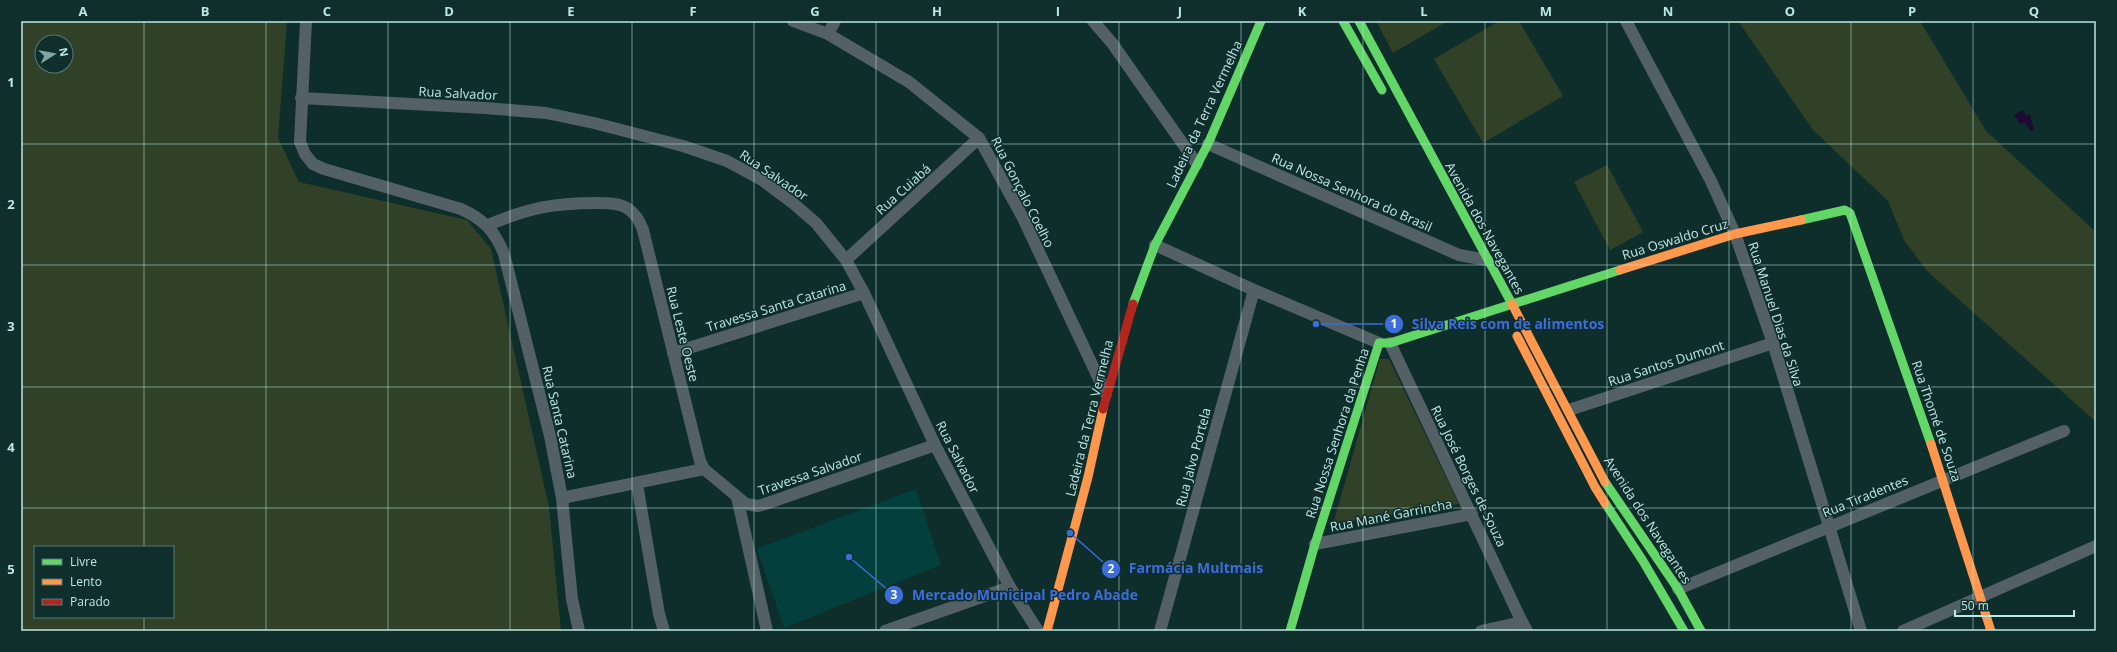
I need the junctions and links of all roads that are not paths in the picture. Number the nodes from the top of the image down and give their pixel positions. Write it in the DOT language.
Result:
graph roads {
  1 [pos="306,21"];
  2 [pos="793,21"];
  3 [pos="835,21"];
  4 [pos="1093,21"];
  5 [pos="1262,21"];
  6 [pos="1343,21"];
  7 [pos="1359,21"];
  8 [pos="1626,21"];
  9 [pos="828,34"];
  10 [pos="301,98"];
  11 [pos="1388,101"];
  12 [pos="979,138"];
  13 [pos="1208,144"];
  14 [pos="1197,164"];
  15 [pos="1854,220"];
  16 [pos="488,225"];
  17 [pos="1735,234"];
  18 [pos="1156,245"];
  19 [pos="1468,246"];
  20 [pos="846,260"];
  21 [pos="1481,261"];
  22 [pos="1254,290"];
  23 [pos="864,293"];
  24 [pos="1511,303"];
  25 [pos="1501,307"];
  26 [pos="1512,327"];
  27 [pos="1384,343"];
  28 [pos="1773,343"];
  29 [pos="673,353"];
  30 [pos="1106,394"];
  31 [pos="1569,410"];
  32 [pos="2064,431"];
  33 [pos="935,445"];
  34 [pos="704,469"];
  35 [pos="1943,479"];
  36 [pos="637,484"];
  37 [pos="737,497"];
  38 [pos="562,498"];
  39 [pos="1472,514"];
  40 [pos="1828,526"];
  41 [pos="1315,544"];
  42 [pos="2096,546"];
  43 [pos="1010,587"];
  44 [pos="1678,589"];
  45 [pos="1981,597"];
  46 [pos="1524,626"];
  47 [pos="579,631"];
  48 [pos="664,631"];
  49 [pos="767,631"];
  50 [pos="885,631"];
  51 [pos="1038,631"];
  52 [pos="1047,631"];
  53 [pos="1160,631"];
  54 [pos="1290,631"];
  55 [pos="1481,631"];
  56 [pos="1684,631"];
  57 [pos="1701,631"];
  58 [pos="1861,631"];
  59 [pos="1902,631"];
  60 [pos="1991,631"];
  1 -- 10 [label="street"];
  2 -- 9 [label="street, Rua Gonçalo Coelho"];
  3 -- 9 [label="street"];
  4 -- 14 [label="street"];
  5 -- 13 [label="main road, Ladeira da Terra Vermelha"];
  6 -- 11 [label="main road"];
  7 -- 21 [label="main road, Avenida dos Navegantes"];
  8 -- 17 [label="street, Rua Manuel Dias da Silva"];
  9 -- 12 [label="street, Rua Gonçalo Coelho"];
  10 -- 16 [label="street"];
  10 -- 20 [label="street, Rua Salvador"];
  12 -- 20 [label="street, Rua Cuiabá"];
  12 -- 30 [label="street, Rua Gonçalo Coelho"];
  13 -- 14 [label="main road, Ladeira da Terra Vermelha"];
  13 -- 21 [label="street, Rua Nossa Senhora do Brasil"];
  14 -- 18 [label="main road, Ladeira da Terra Vermelha"];
  15 -- 17 [label="main road, Rua Oswaldo Cruz"];
  15 -- 35 [label="main road, Rua Thomé de Souza"];
  16 -- 29 [label="street, Rua Leste Oeste"];
  16 -- 38 [label="street, Rua Santa Catarina"];
  17 -- 24 [label="main road, Rua Oswaldo Cruz"];
  17 -- 28 [label="street, Rua Manuel Dias da Silva"];
  18 -- 22 [label="street"];
  18 -- 30 [label="main road, Ladeira da Terra Vermelha"];
  19 -- 21 [label="main road, Avenida dos Navegantes"];
  20 -- 23 [label="street, Rua Salvador"];
  21 -- 24 [label="main road, Avenida dos Navegantes"];
  22 -- 27 [label="street"];
  22 -- 53 [label="street, Rua Jalvo Portela"];
  23 -- 29 [label="street, Travessa Santa Catarina"];
  23 -- 33 [label="street, Rua Salvador"];
  24 -- 25 [label="main road, Rua Oswaldo Cruz"];
  24 -- 31 [label="main road, Avenida dos Navegantes"];
  25 -- 27 [label="main road, Rua Nossa Senhora da Penha"];
  26 -- 56 [label="main road, Avenida dos Navegantes"];
  27 -- 39 [label="street, Rua José Borges de Souza"];
  27 -- 41 [label="main road, Rua Nossa Senhora da Penha"];
  28 -- 31 [label="street, Rua Santos Dumont"];
  28 -- 40 [label="street, Rua Manuel Dias da Silva"];
  29 -- 34 [label="street, Rua Leste Oeste"];
  30 -- 52 [label="main road, Ladeira da Terra Vermelha"];
  31 -- 44 [label="main road, Avenida dos Navegantes"];
  32 -- 35 [label="street, Rua Tiradentes"];
  33 -- 37 [label="street, Travessa Salvador"];
  33 -- 43 [label="street, Rua Salvador"];
  34 -- 36 [label="street"];
  34 -- 37 [label="street, Travessa Salvador"];
  35 -- 40 [label="street, Rua Tiradentes"];
  35 -- 45 [label="main road, Rua Thomé de Souza"];
  36 -- 38 [label="street"];
  36 -- 48 [label="street"];
  37 -- 49 [label="street"];
  38 -- 47 [label="street, Rua Santa Catarina"];
  39 -- 41 [label="street, Rua Mané Garrincha"];
  39 -- 46 [label="street, Rua José Borges de Souza"];
  40 -- 44 [label="street, Rua Tiradentes"];
  40 -- 58 [label="street, Rua Manuel Dias da Silva"];
  41 -- 54 [label="main road, Rua Nossa Senhora da Penha"];
  42 -- 45 [label="street"];
  43 -- 50 [label="street"];
  43 -- 51 [label="street, Rua Salvador"];
  44 -- 57 [label="main road, Avenida dos Navegantes"];
  45 -- 59 [label="street"];
  45 -- 60 [label="main road, Rua Thomé de Souza"];
  46 -- 55 [label="street"];
}
